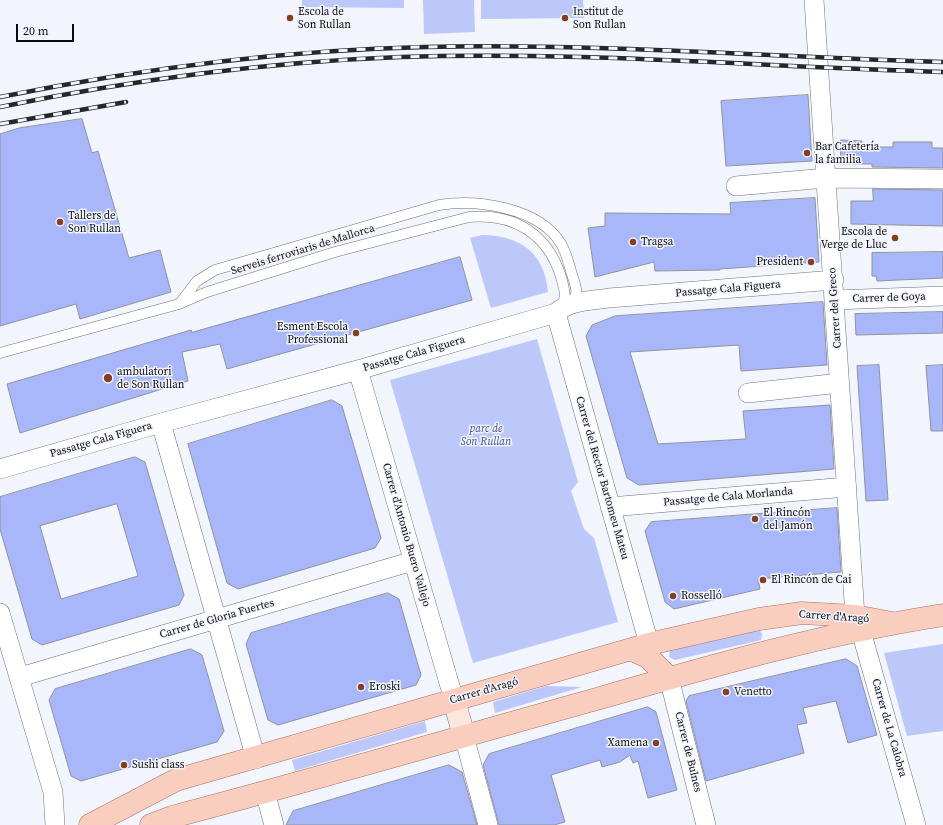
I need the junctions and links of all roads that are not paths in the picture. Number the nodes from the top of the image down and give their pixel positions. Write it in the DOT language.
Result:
graph roads {
  1 [pos="814,0"];
  2 [pos="826,178"];
  3 [pos="943,179"];
  4 [pos="736,186"];
  5 [pos="834,280"];
  6 [pos="943,296"];
  7 [pos="834,300"];
  8 [pos="179,304"];
  9 [pos="564,308"];
  10 [pos="0,353"];
  11 [pos="358,370"];
  12 [pos="840,383"];
  13 [pos="748,393"];
  14 [pos="161,423"];
  15 [pos="0,469"];
  16 [pos="847,487"];
  17 [pos="610,507"];
  18 [pos="413,561"];
  19 [pos="0,613"];
  20 [pos="943,615"];
  21 [pos="216,619"];
  22 [pos="858,624"];
  23 [pos="814,641"];
  24 [pos="641,647"];
  25 [pos="20,677"];
  26 [pos="669,678"];
  27 [pos="454,700"];
  28 [pos="464,736"];
  29 [pos="256,759"];
  30 [pos="266,792"];
  31 [pos="55,825"];
  32 [pos="90,825"];
  33 [pos="151,825"];
  34 [pos="274,825"];
  35 [pos="488,825"];
  36 [pos="706,825"];
  37 [pos="916,825"];
  1 -- 2 [label="street, Carrer del Greco"];
  2 -- 3 [label="street"];
  2 -- 4 [label="street"];
  2 -- 5 [label="street, Carrer del Greco"];
  5 -- 7 [label="street, Carrer del Greco"];
  5 -- 9 [label="street, Passatge Cala Figuera"];
  6 -- 7 [label="street, Carrer de Goya"];
  7 -- 12 [label="street, Carrer del Greco"];
  8 -- 9 [label="lane, Serveis ferroviaris de Mallorca"];
  8 -- 9 [label="lane"];
  8 -- 10 [label="lane, Serveis ferroviaris de Mallorca"];
  9 -- 11 [label="street, Passatge Cala Figuera"];
  9 -- 17 [label="street, Carrer del Rector Bartomeu Mateu"];
  11 -- 14 [label="street, Passatge Cala Figuera"];
  11 -- 18 [label="street, Carrer d'Antonio Buero Vallejo"];
  12 -- 13 [label="street"];
  12 -- 16 [label="street, Carrer del Greco"];
  14 -- 15 [label="street, Passatge Cala Figuera"];
  14 -- 21 [label="street"];
  16 -- 17 [label="street, Passatge de Cala Morlanda"];
  16 -- 22 [label="street, Carrer del Greco"];
  17 -- 24 [label="street, Carrer del Rector Bartomeu Mateu"];
  18 -- 21 [label="street, Carrer de Gloria Fuertes"];
  18 -- 27 [label="street, Carrer d'Antonio Buero Vallejo"];
  19 -- 25 [label="street"];
  20 -- 22 [label="main road, Carrer d'Aragó"];
  21 -- 25 [label="street, Carrer de Gloria Fuertes"];
  21 -- 29 [label="street"];
  22 -- 23 [label="street"];
  22 -- 24 [label="main road, Carrer d'Aragó"];
  22 -- 37 [label="street, Carrer de La Calobra"];
  23 -- 26 [label="main road"];
  24 -- 26 [label="main road"];
  24 -- 27 [label="main road, Carrer d'Aragó"];
  25 -- 31 [label="street"];
  26 -- 28 [label="main road"];
  26 -- 36 [label="street, Carrer de Bulnes"];
  27 -- 28 [label="street"];
  27 -- 29 [label="main road, Carrer d'Aragó"];
  28 -- 30 [label="main road"];
  28 -- 35 [label="street"];
  29 -- 30 [label="main road"];
  29 -- 32 [label="main road, Carrer d'Aragó"];
  30 -- 33 [label="main road"];
  30 -- 34 [label="street"];
}
